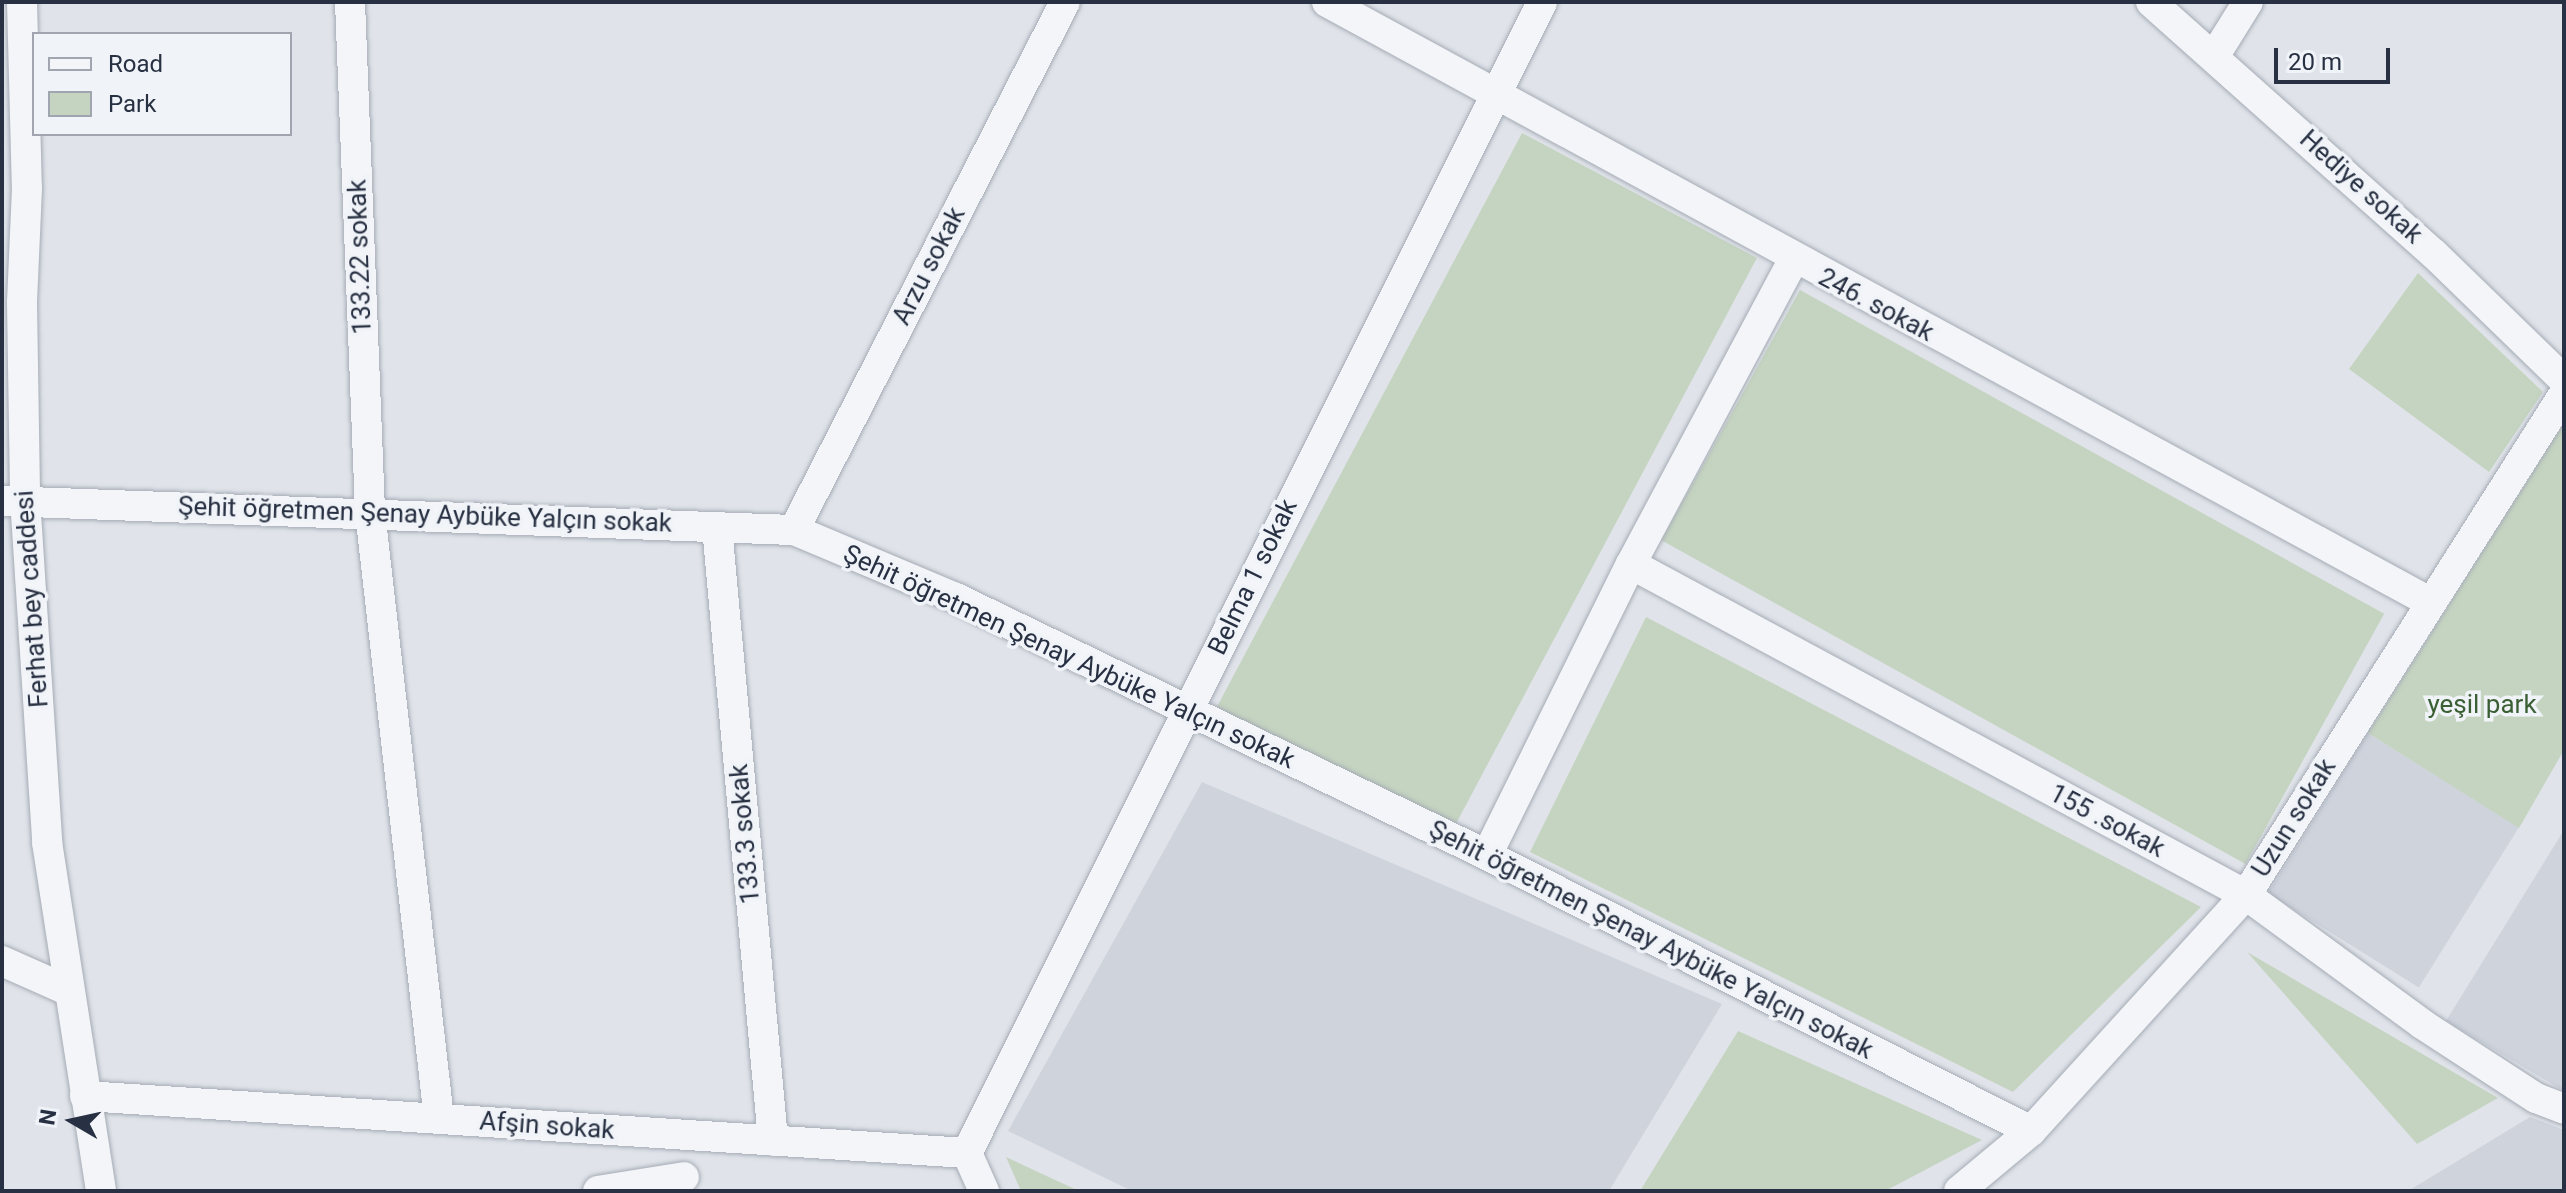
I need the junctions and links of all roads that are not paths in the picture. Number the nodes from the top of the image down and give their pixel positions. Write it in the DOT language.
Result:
graph roads {
  1 [pos="22,2"];
  2 [pos="350,2"];
  3 [pos="1065,2"];
  4 [pos="1327,2"];
  5 [pos="1542,2"];
  6 [pos="2151,2"];
  7 [pos="2248,2"];
  8 [pos="2215,55"];
  9 [pos="1492,93"];
  10 [pos="1793,260"];
  11 [pos="2564,380"];
  12 [pos="2564,394"];
  13 [pos="13,500"];
  14 [pos="370,512"];
  15 [pos="717,527"];
  16 [pos="794,530"];
  17 [pos="1631,564"];
  18 [pos="2428,601"];
  19 [pos="1186,711"];
  20 [pos="1487,855"];
  21 [pos="2246,895"];
  22 [pos="2,961"];
  23 [pos="67,990"];
  24 [pos="85,1096"];
  25 [pos="2564,1109"];
  26 [pos="439,1119"];
  27 [pos="2031,1131"];
  28 [pos="672,1134"];
  29 [pos="773,1140"];
  30 [pos="967,1153"];
  31 [pos="686,1184"];
  32 [pos="101,1191"];
  33 [pos="598,1191"];
  34 [pos="984,1191"];
  35 [pos="1959,1191"];
  1 -- 13 [label="street, Ferhat bey caddesi"];
  2 -- 14 [label="street, 133.22 sokak"];
  3 -- 16 [label="street, Arzu sokak"];
  4 -- 9 [label="street, 246. sokak"];
  5 -- 9 [label="street, Belma 1 sokak"];
  6 -- 8 [label="street, Hediye sokak"];
  7 -- 8 [label="street"];
  8 -- 11 [label="street, Hediye sokak"];
  9 -- 10 [label="street, 246. sokak"];
  9 -- 19 [label="street, Belma 1 sokak"];
  10 -- 17 [label="street"];
  10 -- 18 [label="street, 246. sokak"];
  12 -- 18 [label="street, Uzun sokak"];
  13 -- 14 [label="street, Şehit öğretmen Şenay Aybüke Yalçın sokak"];
  13 -- 23 [label="street, Ferhat bey caddesi"];
  14 -- 15 [label="street, Şehit öğretmen Şenay Aybüke Yalçın sokak"];
  14 -- 26 [label="street, 133.22 sokak"];
  15 -- 16 [label="street, Şehit öğretmen Şenay Aybüke Yalçın sokak"];
  15 -- 29 [label="street, 133.3 sokak"];
  16 -- 19 [label="street, Şehit öğretmen Şenay Aybüke Yalçın sokak"];
  17 -- 20 [label="street"];
  17 -- 21 [label="street, 155 .sokak"];
  18 -- 21 [label="street, Uzun sokak"];
  19 -- 20 [label="street, Şehit öğretmen Şenay Aybüke Yalçın sokak"];
  19 -- 30 [label="street, Belma 1 sokak"];
  20 -- 27 [label="street, Şehit öğretmen Şenay Aybüke Yalçın sokak"];
  21 -- 25 [label="street, 155 .sokak"];
  21 -- 27 [label="street, Uzun sokak"];
  22 -- 23 [label="street"];
  23 -- 24 [label="street, Ferhat bey caddesi"];
  24 -- 26 [label="street, Afşin sokak"];
  24 -- 32 [label="street, Ferhat bey caddesi"];
  26 -- 28 [label="street, Afşin sokak"];
  27 -- 35 [label="street, Uzun sokak"];
  28 -- 29 [label="street, Afşin sokak"];
  28 -- 31 [label="street"];
  29 -- 30 [label="street, Afşin sokak"];
  30 -- 34 [label="street"];
  31 -- 33 [label="street"];
}
